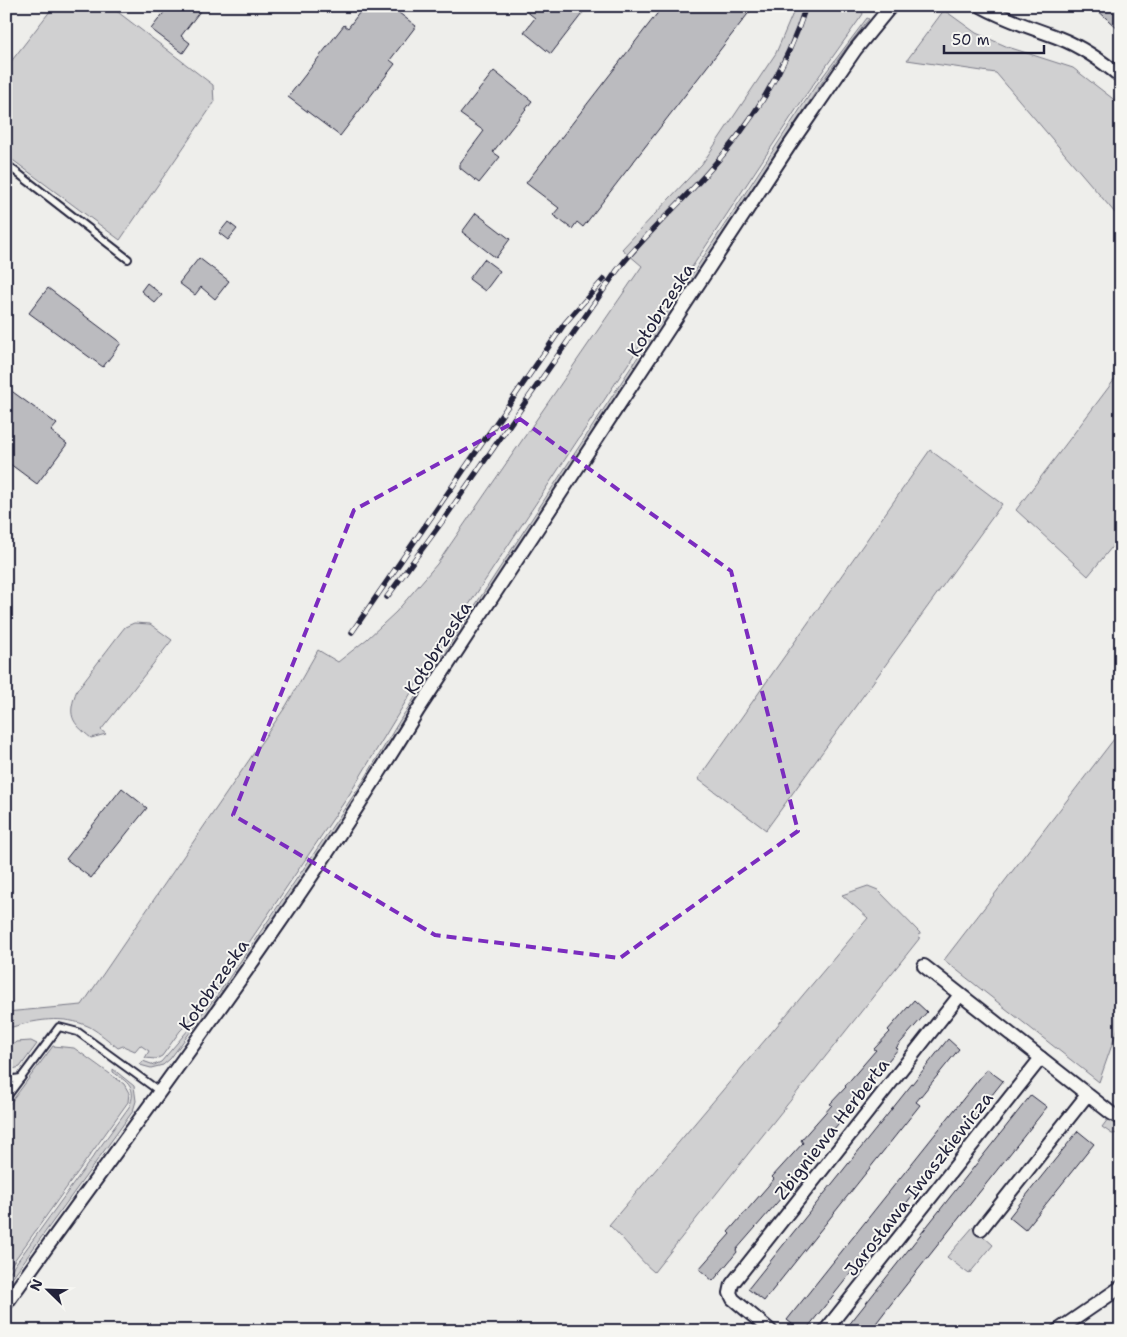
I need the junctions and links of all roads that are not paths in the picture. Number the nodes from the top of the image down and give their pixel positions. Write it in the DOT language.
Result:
graph roads {
  1 [pos="891,6"];
  2 [pos="981,6"];
  3 [pos="1121,77"];
  4 [pos="6,164"];
  5 [pos="128,259"];
  6 [pos="924,966"];
  7 [pos="960,995"];
  8 [pos="1041,1058"];
  9 [pos="21,1078"];
  10 [pos="6,1080"];
  11 [pos="159,1091"];
  12 [pos="1087,1094"];
  13 [pos="6,1098"];
  14 [pos="1121,1119"];
  15 [pos="981,1229"];
  16 [pos="1121,1287"];
  17 [pos="6,1304"];
  18 [pos="771,1331"];
  19 [pos="825,1331"];
  20 [pos="1057,1331"];
  1 -- 11 [label="street, Kołobrzeska"];
  2 -- 3 [label="street"];
  4 -- 5 [label="lane"];
  6 -- 7 [label="street"];
  7 -- 8 [label="street"];
  7 -- 18 [label="street, Zbigniewa Herberta"];
  8 -- 12 [label="street"];
  8 -- 19 [label="street, Jarosława Iwaszkiewicza"];
  9 -- 10 [label="lane"];
  9 -- 11 [label="lane"];
  9 -- 13 [label="lane"];
  11 -- 17 [label="street, Kołobrzeska"];
  12 -- 14 [label="street"];
  12 -- 15 [label="street"];
  16 -- 20 [label="street"];
}
